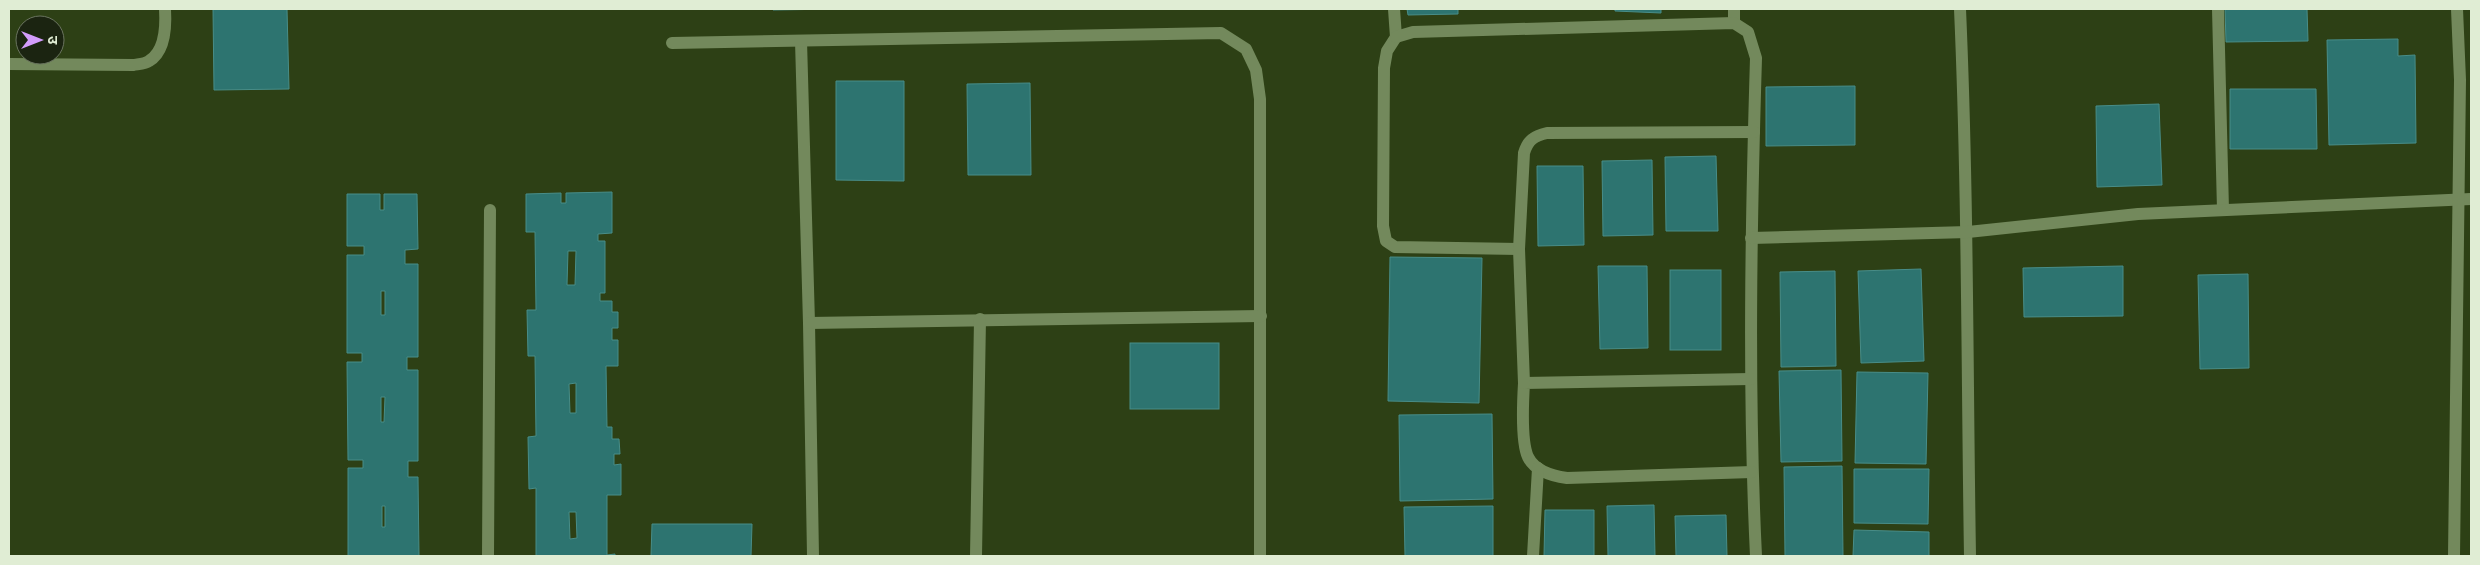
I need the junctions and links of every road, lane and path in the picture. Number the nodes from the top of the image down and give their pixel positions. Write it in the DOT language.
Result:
graph roads {
  1 [pos="165,9"];
  2 [pos="1394,9"];
  3 [pos="1734,9"];
  4 [pos="1960,9"];
  5 [pos="2218,9"];
  6 [pos="2457,9"];
  7 [pos="1734,22"];
  8 [pos="1396,37"];
  9 [pos="801,41"];
  10 [pos="672,43"];
  11 [pos="9,64"];
  12 [pos="1754,132"];
  13 [pos="2457,199"];
  14 [pos="2471,199"];
  15 [pos="490,210"];
  16 [pos="2223,210"];
  17 [pos="1968,232"];
  18 [pos="1751,238"];
  19 [pos="1519,249"];
  20 [pos="1261,316"];
  21 [pos="980,318"];
  22 [pos="809,323"];
  23 [pos="1751,379"];
  24 [pos="1524,383"];
  25 [pos="1538,468"];
  26 [pos="1752,472"];
  27 [pos="488,556"];
  28 [pos="812,556"];
  29 [pos="976,556"];
  30 [pos="1260,556"];
  31 [pos="1533,556"];
  32 [pos="1756,556"];
  33 [pos="1970,556"];
  34 [pos="2454,556"];
  1 -- 11 [label="street"];
  2 -- 8 [label="street"];
  3 -- 7 [label="street"];
  4 -- 17 [label="street"];
  5 -- 16 [label="street"];
  6 -- 13 [label="street"];
  7 -- 8 [label="street"];
  7 -- 12 [label="street"];
  8 -- 19 [label="street"];
  9 -- 10 [label="street"];
  9 -- 20 [label="street"];
  9 -- 22 [label="street"];
  12 -- 18 [label="street"];
  12 -- 19 [label="street"];
  13 -- 14 [label="street"];
  13 -- 16 [label="street"];
  13 -- 34 [label="street"];
  15 -- 27 [label="street"];
  16 -- 17 [label="street"];
  17 -- 18 [label="street"];
  17 -- 33 [label="street"];
  18 -- 23 [label="street"];
  19 -- 24 [label="street"];
  20 -- 21 [label="street"];
  20 -- 30 [label="street"];
  21 -- 22 [label="street"];
  21 -- 29 [label="street"];
  22 -- 28 [label="street"];
  23 -- 24 [label="street"];
  23 -- 26 [label="street"];
  24 -- 25 [label="street"];
  25 -- 26 [label="street"];
  25 -- 31 [label="street"];
  26 -- 32 [label="street"];
}
